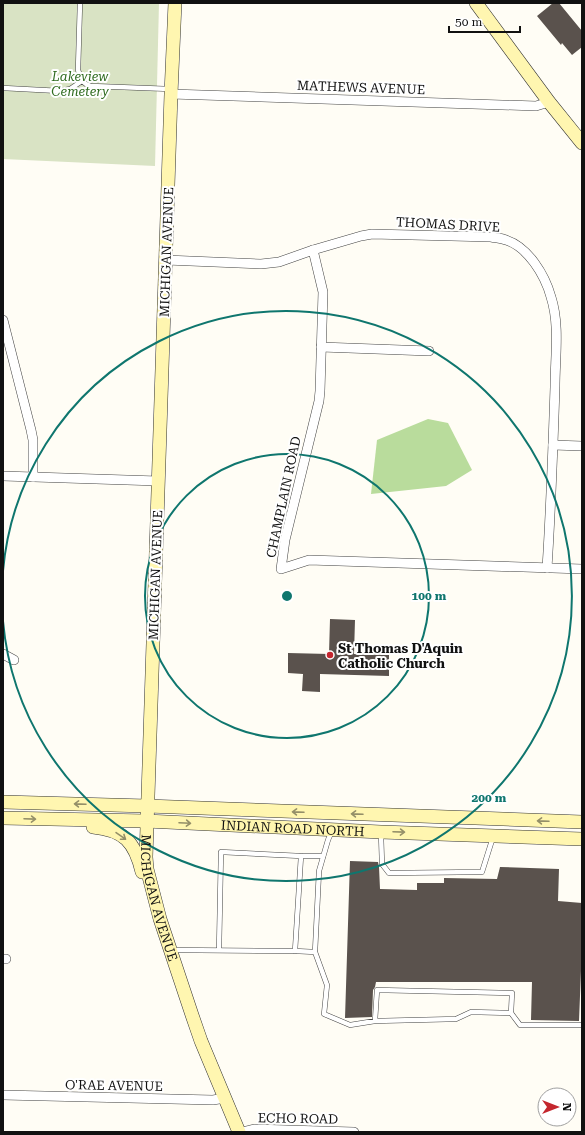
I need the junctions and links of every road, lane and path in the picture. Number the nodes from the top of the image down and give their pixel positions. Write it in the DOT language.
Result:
graph roads {
  1 [pos="80,3"];
  2 [pos="175,3"];
  3 [pos="476,3"];
  4 [pos="82,81"];
  5 [pos="3,88"];
  6 [pos="171,92"];
  7 [pos="549,102"];
  8 [pos="582,143"];
  9 [pos="313,250"];
  10 [pos="166,260"];
  11 [pos="3,320"];
  12 [pos="6,342"];
  13 [pos="321,347"];
  14 [pos="429,351"];
  15 [pos="553,445"];
  16 [pos="582,446"];
  17 [pos="3,476"];
  18 [pos="33,477"];
  19 [pos="158,481"];
  20 [pos="547,568"];
  21 [pos="582,569"];
  22 [pos="3,654"];
  23 [pos="14,660"];
  24 [pos="3,802"];
  25 [pos="147,806"];
  26 [pos="3,818"];
  27 [pos="56,820"];
  28 [pos="146,821"];
  29 [pos="582,822"];
  30 [pos="333,830"];
  31 [pos="381,832"];
  32 [pos="493,835"];
  33 [pos="582,838"];
  34 [pos="301,856"];
  35 [pos="323,856"];
  36 [pos="160,919"];
  37 [pos="170,950"];
  38 [pos="219,950"];
  39 [pos="295,951"];
  40 [pos="315,952"];
  41 [pos="511,1013"];
  42 [pos="375,1021"];
  43 [pos="582,1025"];
  44 [pos="3,1095"];
  45 [pos="225,1098"];
  46 [pos="240,1132"];
  47 [pos="354,1132"];
  1 -- 4 [label="lane"];
  2 -- 6 [label="main road, MICHIGAN AVENUE"];
  3 -- 7 [label="main road"];
  4 -- 5 [label="lane"];
  4 -- 6 [label="lane"];
  6 -- 7 [label="street, MATHEWS AVENUE"];
  6 -- 10 [label="main road, MICHIGAN AVENUE"];
  7 -- 8 [label="main road"];
  9 -- 10 [label="street, THOMAS DRIVE"];
  9 -- 13 [label="street, CHAMPLAIN ROAD"];
  9 -- 15 [label="street, THOMAS DRIVE"];
  10 -- 19 [label="main road, MICHIGAN AVENUE"];
  11 -- 12 [label="street"];
  12 -- 18 [label="street"];
  13 -- 14 [label="street"];
  13 -- 20 [label="street, CHAMPLAIN ROAD"];
  15 -- 16 [label="street"];
  15 -- 20 [label="street, THOMAS DRIVE"];
  17 -- 18 [label="street"];
  18 -- 19 [label="street"];
  19 -- 25 [label="main road, MICHIGAN AVENUE"];
  20 -- 21 [label="street, CHAMPLAIN ROAD"];
  22 -- 23 [label="street"];
  25 -- 24 [label="main road, INDIAN ROAD NORTH, one-way"];
  25 -- 28 [label="main road, MICHIGAN AVENUE"];
  29 -- 25 [label="main road, INDIAN ROAD NORTH, one-way"];
  26 -- 27 [label="main road, INDIAN ROAD NORTH, one-way"];
  27 -- 28 [label="main road, INDIAN ROAD NORTH"];
  27 -- 36 [label="main road, one-way"];
  28 -- 30 [label="main road, INDIAN ROAD NORTH, one-way"];
  28 -- 36 [label="main road, MICHIGAN AVENUE"];
  30 -- 31 [label="main road, INDIAN ROAD NORTH"];
  30 -- 35 [label="lane"];
  31 -- 32 [label="main road, INDIAN ROAD NORTH, one-way"];
  31 -- 32 [label="lane"];
  32 -- 33 [label="main road, INDIAN ROAD NORTH"];
  34 -- 35 [label="lane"];
  34 -- 38 [label="lane"];
  34 -- 39 [label="lane"];
  35 -- 40 [label="lane"];
  36 -- 37 [label="main road, MICHIGAN AVENUE"];
  37 -- 38 [label="lane"];
  37 -- 45 [label="main road, MICHIGAN AVENUE"];
  38 -- 39 [label="lane"];
  39 -- 40 [label="lane"];
  40 -- 42 [label="lane"];
  41 -- 42 [label="lane"];
  41 -- 42 [label="lane"];
  41 -- 43 [label="lane"];
  44 -- 45 [label="street, O'RAE AVENUE"];
  45 -- 46 [label="main road, MICHIGAN AVENUE"];
  46 -- 47 [label="street, ECHO ROAD"];
}
